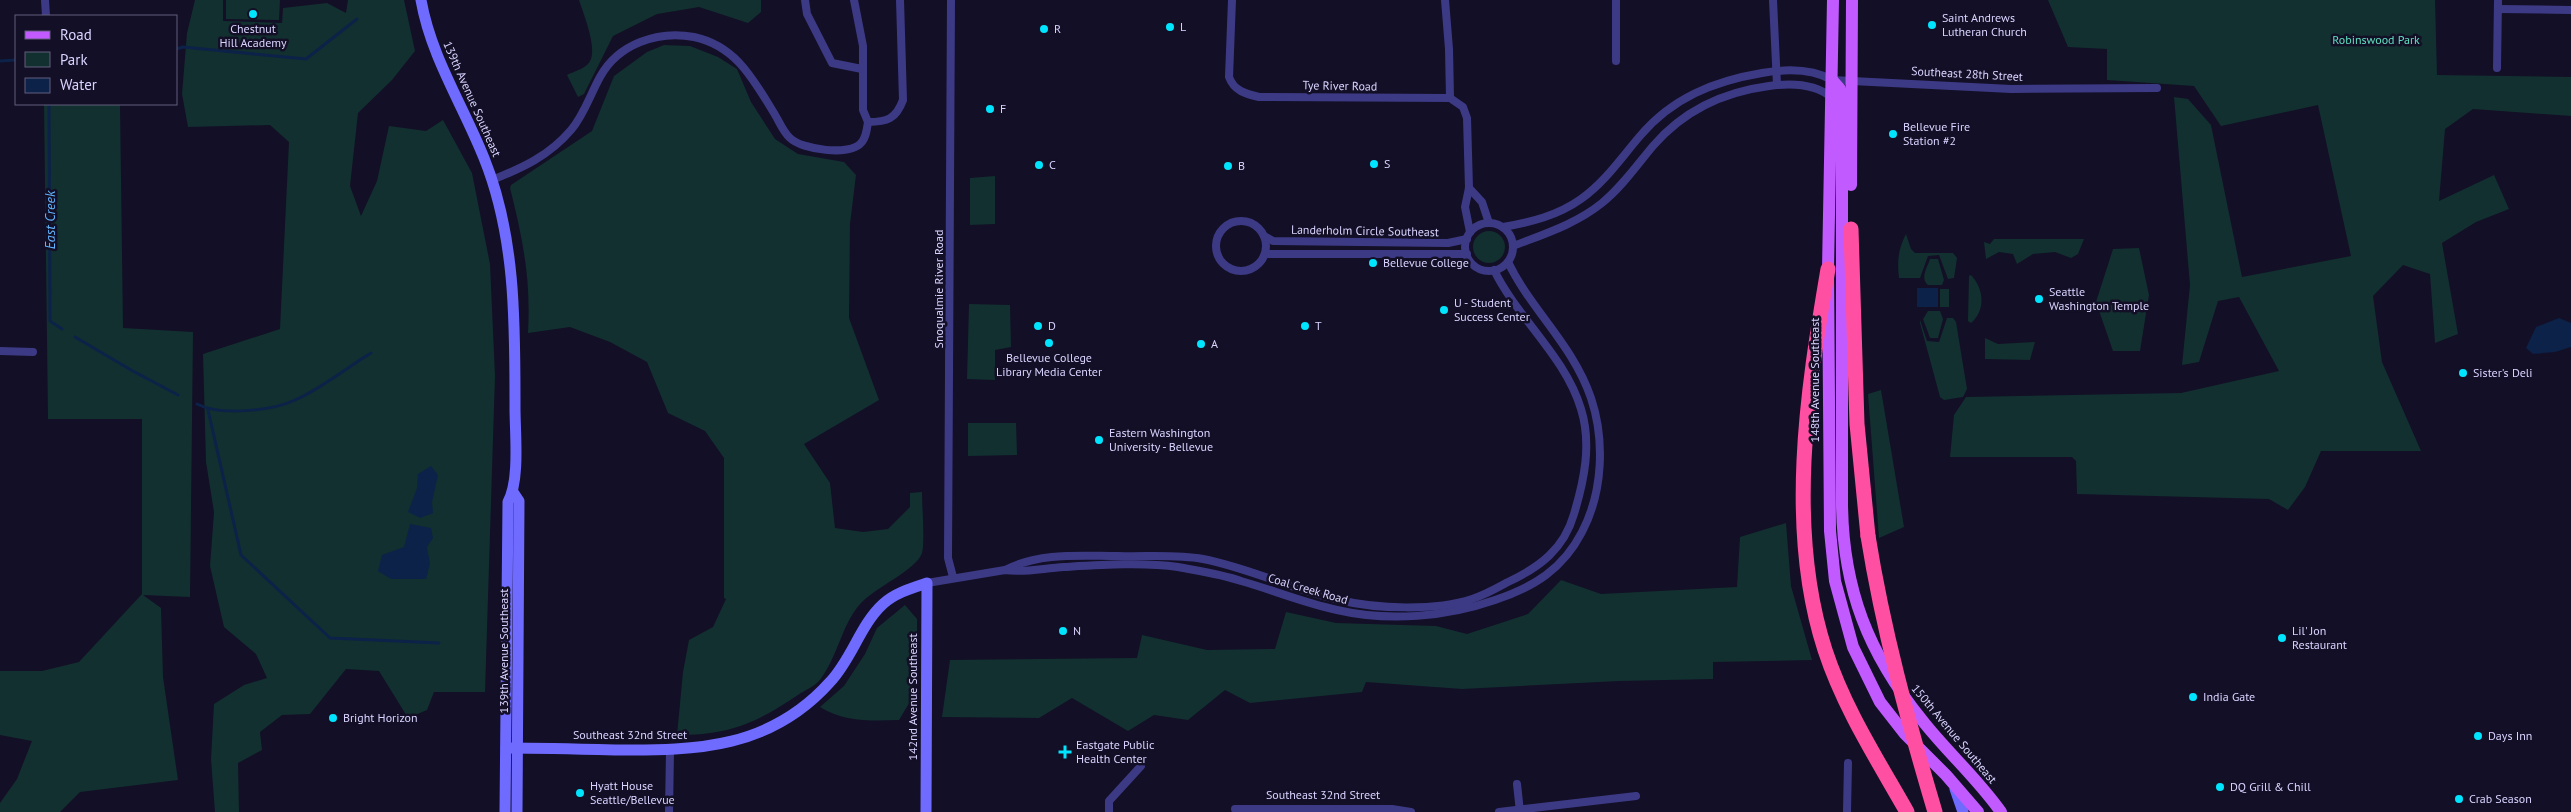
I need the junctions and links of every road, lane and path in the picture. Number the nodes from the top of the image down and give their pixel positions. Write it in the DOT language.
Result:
graph roads {
  1 [pos="45,0"];
  2 [pos="421,0"];
  3 [pos="805,0"];
  4 [pos="854,0"];
  5 [pos="900,0"];
  6 [pos="951,0"];
  7 [pos="1232,0"];
  8 [pos="1445,0"];
  9 [pos="1616,0"];
  10 [pos="1773,0"];
  11 [pos="1833,0"];
  12 [pos="1852,0"];
  13 [pos="2498,0"];
  14 [pos="2498,9"];
  15 [pos="2571,10"];
  16 [pos="46,15"];
  17 [pos="1616,62"];
  18 [pos="2497,68"];
  19 [pos="862,70"];
  20 [pos="1776,71"];
  21 [pos="1832,80"];
  22 [pos="1852,80"];
  23 [pos="1777,85"];
  24 [pos="2157,88"];
  25 [pos="1831,97"];
  26 [pos="1450,98"];
  27 [pos="868,122"];
  28 [pos="492,180"];
  29 [pos="1469,188"];
  30 [pos="1489,223"];
  31 [pos="1503,227"];
  32 [pos="1851,229"];
  33 [pos="1264,236"];
  34 [pos="1469,236"];
  35 [pos="1513,246"];
  36 [pos="1265,254"];
  37 [pos="1467,254"];
  38 [pos="1508,262"];
  39 [pos="1828,269"];
  40 [pos="1494,270"];
  41 [pos="1844,278"];
  42 [pos="0,351"];
  43 [pos="33,352"];
  44 [pos="1005,570"];
  45 [pos="952,578"];
  46 [pos="927,583"];
  47 [pos="1888,672"];
  48 [pos="511,748"];
  49 [pos="670,751"];
  50 [pos="1848,763"];
  51 [pos="1141,766"];
  52 [pos="1946,775"];
  53 [pos="1517,784"];
  54 [pos="1636,796"];
  55 [pos="1235,809"];
  56 [pos="1520,811"];
  57 [pos="505,812"];
  58 [pos="517,812"];
  59 [pos="669,812"];
  60 [pos="926,812"];
  61 [pos="1109,812"];
  62 [pos="1411,812"];
  63 [pos="1499,812"];
  64 [pos="1847,812"];
  65 [pos="1907,812"];
  66 [pos="1935,812"];
  67 [pos="1963,812"];
  68 [pos="1978,812"];
  69 [pos="2001,812"];
  1 -- 16 [label="street"];
  2 -- 28 [label="street, 139th Avenue Southeast"];
  3 -- 19 [label="street"];
  4 -- 19 [label="street"];
  5 -- 27 [label="street"];
  6 -- 45 [label="street, Snoqualmie River Road"];
  7 -- 26 [label="street, Tye River Road"];
  8 -- 26 [label="street"];
  9 -- 17 [label="street"];
  10 -- 20 [label="street"];
  11 -- 21 [label="main road, 148th Avenue Southeast"];
  12 -- 22 [label="main road, 148th Avenue Southeast"];
  13 -- 14 [label="street"];
  14 -- 15 [label="street"];
  14 -- 18 [label="street"];
  19 -- 27 [label="street"];
  20 -- 21 [label="street, Southeast 28th Street"];
  20 -- 23 [label="street"];
  20 -- 31 [label="street"];
  21 -- 22 [label="street, Southeast 28th Street"];
  21 -- 25 [label="main road, 148th Avenue Southeast"];
  21 -- 41 [label="main road, 148th Avenue Southeast"];
  22 -- 24 [label="street, Southeast 28th Street"];
  22 -- 32 [label="main road, 148th Avenue Southeast"];
  23 -- 25 [label="street"];
  23 -- 35 [label="street"];
  25 -- 39 [label="main road, 148th Avenue Southeast"];
  26 -- 29 [label="street"];
  27 -- 28 [label="street"];
  28 -- 48 [label="street, 139th Avenue Southeast"];
  29 -- 30 [label="street"];
  29 -- 34 [label="street"];
  30 -- 31 [label="street"];
  30 -- 34 [label="street"];
  31 -- 35 [label="street"];
  32 -- 41 [label="main road, 148th Avenue Southeast"];
  32 -- 66 [label="highway, bridge"];
  33 -- 34 [label="street, Landerholm Circle Southeast"];
  33 -- 36 [label="street"];
  33 -- 36 [label="street"];
  34 -- 37 [label="street"];
  35 -- 38 [label="street"];
  36 -- 37 [label="street, Landerholm Circle Southeast"];
  37 -- 40 [label="street"];
  38 -- 40 [label="street"];
  38 -- 44 [label="street, Coal Creek Road"];
  39 -- 52 [label="main road, 148th Avenue Southeast"];
  39 -- 65 [label="highway"];
  40 -- 44 [label="street, Coal Creek Road"];
  41 -- 47 [label="main road, 148th Avenue Southeast"];
  42 -- 43 [label="street"];
  44 -- 45 [label="street, Coal Creek Road"];
  45 -- 46 [label="street, Coal Creek Road"];
  46 -- 49 [label="street, Southeast 32nd Street"];
  46 -- 60 [label="street, 142nd Avenue Southeast"];
  47 -- 69 [label="main road, 150th Avenue Southeast"];
  48 -- 49 [label="street, Southeast 32nd Street"];
  48 -- 57 [label="street, 139th Avenue Southeast"];
  48 -- 58 [label="street, 139th Avenue Southeast"];
  49 -- 59 [label="street"];
  50 -- 64 [label="street"];
  51 -- 61 [label="street"];
  52 -- 67 [label="street"];
  52 -- 68 [label="main road"];
  53 -- 56 [label="street"];
  54 -- 56 [label="street"];
  55 -- 62 [label="street, Southeast 32nd Street"];
  56 -- 63 [label="street"];
}
